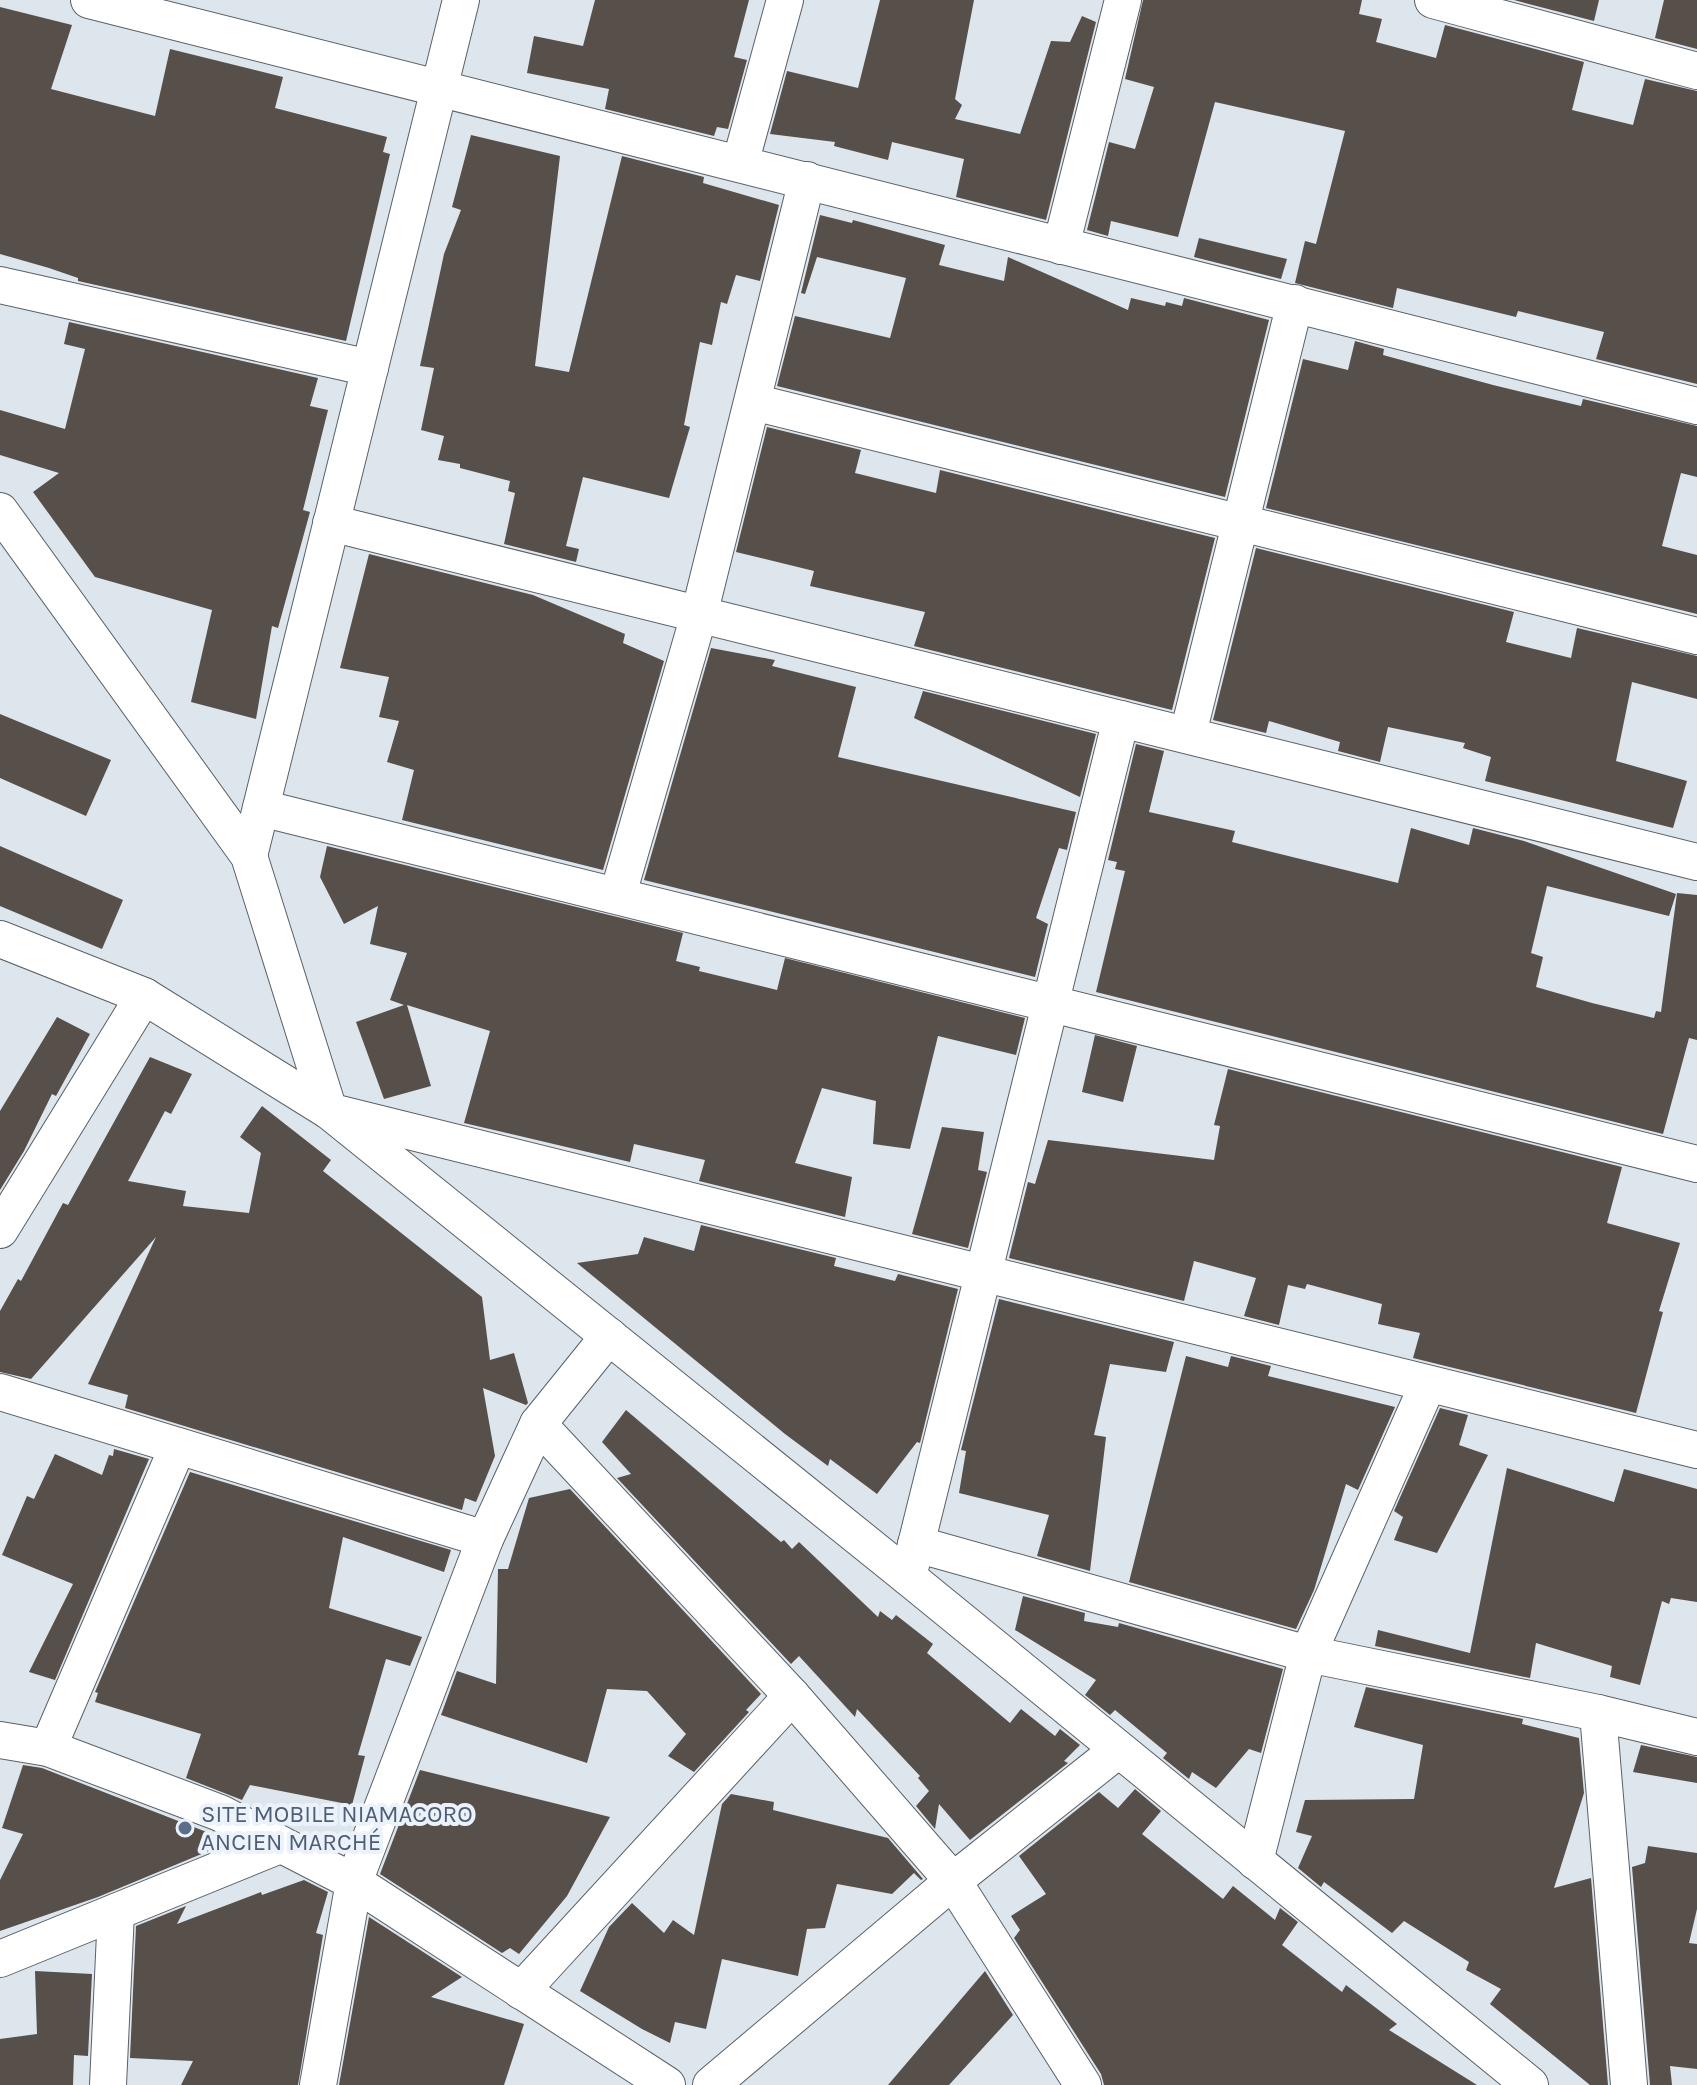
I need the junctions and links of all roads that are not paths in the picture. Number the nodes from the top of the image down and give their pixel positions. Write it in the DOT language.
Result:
graph roads {
  1 [pos="89,0"];
  2 [pos="461,0"];
  3 [pos="785,0"];
  4 [pos="1123,0"];
  5 [pos="1433,0"];
  6 [pos="1502,8"];
  7 [pos="1697,71"];
  8 [pos="439,89"];
  9 [pos="740,164"];
  10 [pos="807,180"];
  11 [pos="1061,246"];
  12 [pos="0,285"];
  13 [pos="1295,303"];
  14 [pos="370,368"];
  15 [pos="753,402"];
  16 [pos="1697,406"];
  17 [pos="0,511"];
  18 [pos="1242,522"];
  19 [pos="331,523"];
  20 [pos="699,615"];
  21 [pos="1697,636"];
  22 [pos="1121,719"];
  23 [pos="1188,734"];
  24 [pos="261,808"];
  25 [pos="249,856"];
  26 [pos="1697,862"];
  27 [pos="618,894"];
  28 [pos="0,939"];
  29 [pos="144,996"];
  30 [pos="1050,1004"];
  31 [pos="329,1111"];
  32 [pos="1697,1164"];
  33 [pos="0,1230"];
  34 [pos="984,1273"];
  35 [pos="609,1336"];
  36 [pos="1428,1384"];
  37 [pos="0,1392"];
  38 [pos="538,1424"];
  39 [pos="178,1446"];
  40 [pos="1697,1450"];
  41 [pos="485,1539"];
  42 [pos="912,1560"];
  43 [pos="1308,1654"];
  44 [pos="792,1696"];
  45 [pos="1598,1713"];
  46 [pos="1697,1737"];
  47 [pos="0,1740"];
  48 [pos="48,1748"];
  49 [pos="1118,1750"];
  50 [pos="280,1845"];
  51 [pos="1255,1861"];
  52 [pos="953,1881"];
  53 [pos="354,1882"];
  54 [pos="116,1912"];
  55 [pos="0,1959"];
  56 [pos="521,1991"];
  57 [pos="108,2085"];
  58 [pos="318,2085"];
  59 [pos="667,2085"];
  60 [pos="711,2085"];
  61 [pos="1083,2085"];
  62 [pos="1530,2085"];
  63 [pos="1629,2085"];
  1 -- 8 [label="street"];
  2 -- 8 [label="street"];
  3 -- 9 [label="street"];
  4 -- 11 [label="street"];
  5 -- 6 [label="street"];
  6 -- 7 [label="street"];
  8 -- 9 [label="street"];
  8 -- 14 [label="street"];
  9 -- 10 [label="street"];
  10 -- 11 [label="street"];
  10 -- 15 [label="street"];
  11 -- 13 [label="street"];
  12 -- 14 [label="street"];
  13 -- 16 [label="street"];
  13 -- 18 [label="street"];
  14 -- 19 [label="street"];
  15 -- 18 [label="street"];
  15 -- 20 [label="street"];
  17 -- 25 [label="street"];
  18 -- 21 [label="street"];
  18 -- 23 [label="street"];
  19 -- 20 [label="street"];
  19 -- 24 [label="street"];
  20 -- 22 [label="street"];
  20 -- 27 [label="street"];
  22 -- 23 [label="street"];
  22 -- 30 [label="street"];
  23 -- 26 [label="street"];
  24 -- 25 [label="street"];
  24 -- 27 [label="street"];
  25 -- 31 [label="street"];
  27 -- 30 [label="street"];
  28 -- 29 [label="street"];
  29 -- 31 [label="street"];
  29 -- 33 [label="street"];
  30 -- 32 [label="street"];
  30 -- 34 [label="street"];
  31 -- 34 [label="street"];
  31 -- 35 [label="street"];
  34 -- 36 [label="street"];
  34 -- 42 [label="street"];
  35 -- 38 [label="street"];
  35 -- 42 [label="street"];
  36 -- 40 [label="street"];
  36 -- 43 [label="street"];
  37 -- 39 [label="street"];
  38 -- 41 [label="street"];
  38 -- 44 [label="street"];
  39 -- 41 [label="street"];
  39 -- 48 [label="street"];
  41 -- 53 [label="street"];
  42 -- 43 [label="street"];
  42 -- 49 [label="street"];
  43 -- 45 [label="street"];
  43 -- 51 [label="street"];
  44 -- 52 [label="street"];
  44 -- 56 [label="street"];
  45 -- 46 [label="street"];
  45 -- 63 [label="street"];
  47 -- 48 [label="street"];
  48 -- 50 [label="street"];
  49 -- 51 [label="street"];
  49 -- 52 [label="street"];
  50 -- 53 [label="street"];
  50 -- 54 [label="street"];
  51 -- 62 [label="street"];
  52 -- 60 [label="street"];
  52 -- 61 [label="street"];
  53 -- 56 [label="street"];
  53 -- 58 [label="street"];
  54 -- 55 [label="street"];
  54 -- 57 [label="street"];
  56 -- 59 [label="street"];
}
